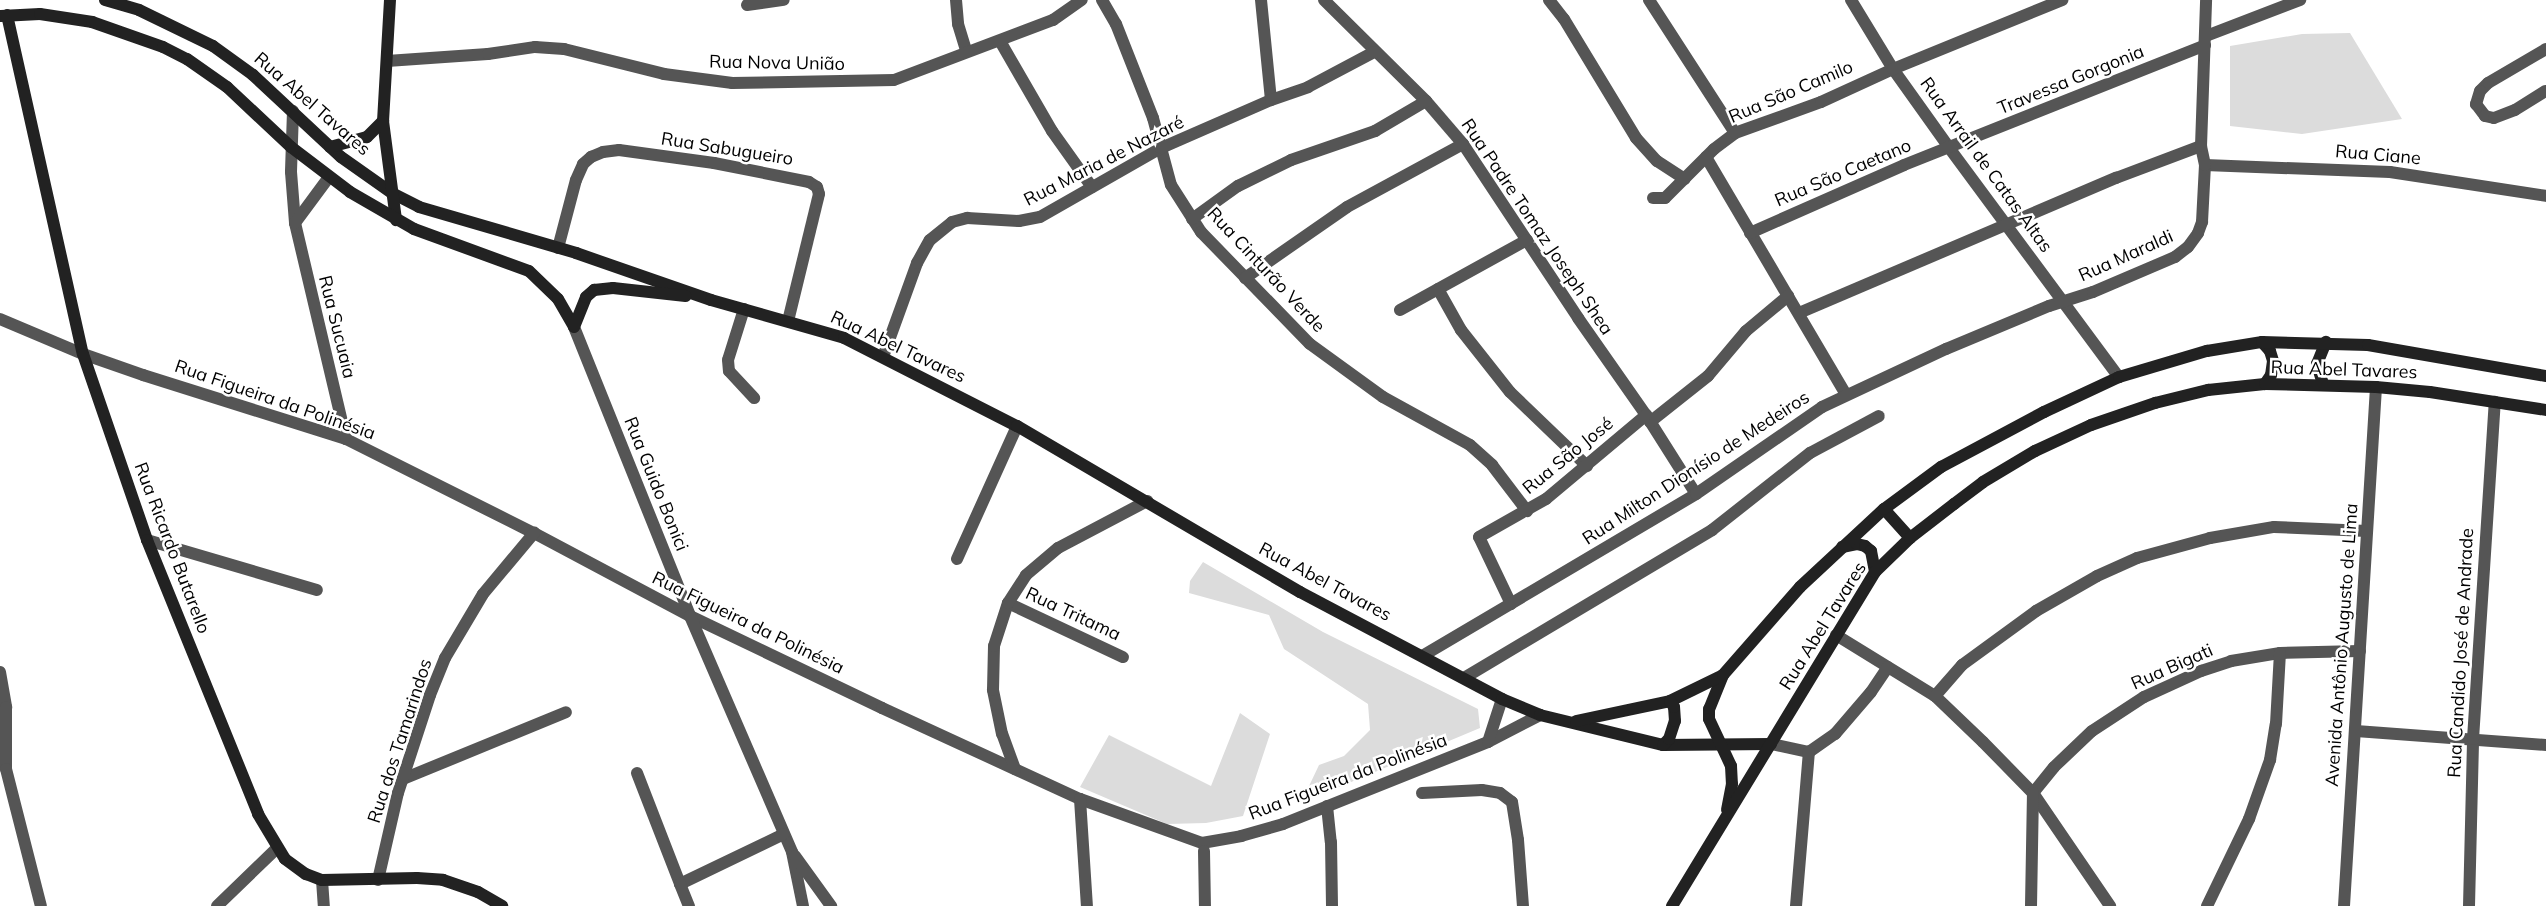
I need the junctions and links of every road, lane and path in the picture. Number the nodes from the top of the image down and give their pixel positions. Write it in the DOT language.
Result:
graph roads {
  1 [pos="105,0"];
  2 [pos="390,0"];
  3 [pos="784,0"];
  4 [pos="956,0"];
  5 [pos="1082,0"];
  6 [pos="1102,0"];
  7 [pos="1261,0"];
  8 [pos="1324,0"];
  9 [pos="1549,0"];
  10 [pos="1648,0"];
  11 [pos="1851,0"];
  12 [pos="2062,0"];
  13 [pos="2206,0"];
  14 [pos="2300,0"];
  15 [pos="747,5"];
  16 [pos="2036,5"];
  17 [pos="4,15"];
  18 [pos="1000,40"];
  19 [pos="2206,40"];
  20 [pos="2546,49"];
  21 [pos="966,51"];
  22 [pos="1374,52"];
  23 [pos="387,61"];
  24 [pos="1893,69"];
  25 [pos="2546,91"];
  26 [pos="1271,100"];
  27 [pos="1426,101"];
  28 [pos="294,111"];
  29 [pos="383,121"];
  30 [pos="1735,133"];
  31 [pos="1463,144"];
  32 [pos="2201,146"];
  33 [pos="291,147"];
  34 [pos="330,147"];
  35 [pos="1161,148"];
  36 [pos="1950,149"];
  37 [pos="1706,157"];
  38 [pos="2205,165"];
  39 [pos="328,177"];
  40 [pos="1685,179"];
  41 [pos="1092,187"];
  42 [pos="392,193"];
  43 [pos="2546,196"];
  44 [pos="1653,198"];
  45 [pos="1192,219"];
  46 [pos="396,220"];
  47 [pos="295,223"];
  48 [pos="2008,225"];
  49 [pos="1750,233"];
  50 [pos="1527,240"];
  51 [pos="558,248"];
  52 [pos="1245,278"];
  53 [pos="1438,289"];
  54 [pos="1788,296"];
  55 [pos="711,300"];
  56 [pos="2064,300"];
  57 [pos="744,309"];
  58 [pos="1400,310"];
  59 [pos="1799,313"];
  60 [pos="0,319"];
  61 [pos="788,321"];
  62 [pos="574,327"];
  63 [pos="2262,342"];
  64 [pos="2326,342"];
  65 [pos="83,354"];
  66 [pos="883,357"];
  67 [pos="2546,375"];
  68 [pos="2119,377"];
  69 [pos="2265,384"];
  70 [pos="2323,384"];
  71 [pos="2376,387"];
  72 [pos="1845,394"];
  73 [pos="754,398"];
  74 [pos="2495,402"];
  75 [pos="2546,410"];
  76 [pos="1879,416"];
  77 [pos="1648,418"];
  78 [pos="1017,426"];
  79 [pos="346,440"];
  80 [pos="1587,466"];
  81 [pos="1696,494"];
  82 [pos="1147,501"];
  83 [pos="1884,509"];
  84 [pos="1527,511"];
  85 [pos="2367,531"];
  86 [pos="534,533"];
  87 [pos="1910,538"];
  88 [pos="147,540"];
  89 [pos="1840,547"];
  90 [pos="957,559"];
  91 [pos="1875,572"];
  92 [pos="317,590"];
  93 [pos="1008,603"];
  94 [pos="1511,604"];
  95 [pos="690,616"];
  96 [pos="1836,635"];
  97 [pos="2360,651"];
  98 [pos="2280,653"];
  99 [pos="1424,656"];
  100 [pos="1123,657"];
  101 [pos="1888,667"];
  102 [pos="0,672"];
  103 [pos="1723,675"];
  104 [pos="1464,678"];
  105 [pos="1935,696"];
  106 [pos="1502,699"];
  107 [pos="1670,701"];
  108 [pos="566,712"];
  109 [pos="1540,716"];
  110 [pos="1571,722"];
  111 [pos="2356,731"];
  112 [pos="2473,739"];
  113 [pos="1488,742"];
  114 [pos="1771,744"];
  115 [pos="1663,745"];
  116 [pos="2546,745"];
  117 [pos="1723,746"];
  118 [pos="1809,752"];
  119 [pos="1015,769"];
  120 [pos="637,773"];
  121 [pos="403,779"];
  122 [pos="1422,792"];
  123 [pos="2033,793"];
  124 [pos="1080,799"];
  125 [pos="1327,806"];
  126 [pos="1725,818"];
  127 [pos="784,834"];
  128 [pos="277,848"];
  129 [pos="1204,851"];
  130 [pos="792,852"];
  131 [pos="322,880"];
  132 [pos="378,880"];
  133 [pos="680,884"];
  134 [pos="41,906"];
  135 [pos="218,906"];
  136 [pos="324,906"];
  137 [pos="502,906"];
  138 [pos="688,906"];
  139 [pos="803,906"];
  140 [pos="831,906"];
  141 [pos="1087,906"];
  142 [pos="1205,906"];
  143 [pos="1332,906"];
  144 [pos="1522,906"];
  145 [pos="1672,906"];
  146 [pos="1796,906"];
  147 [pos="2031,906"];
  148 [pos="2110,906"];
  149 [pos="2207,906"];
  150 [pos="2344,906"];
  151 [pos="2469,906"];
  1 -- 28 [label="street, Rua Abel Tavares"];
  2 -- 23 [label="street"];
  3 -- 15 [label="street"];
  4 -- 21 [label="street"];
  5 -- 18 [label="street, Rua Nova União"];
  6 -- 35 [label="street, Rua Cinturão Verde"];
  7 -- 26 [label="street"];
  8 -- 22 [label="street, Rua Padre Tomaz Joseph Shea"];
  9 -- 40 [label="street"];
  10 -- 30 [label="street"];
  11 -- 24 [label="street, Rua Arrail de Catas Altas"];
  12 -- 16 [label="street"];
  13 -- 19 [label="street, Rua Maraldi"];
  14 -- 19 [label="street, Travessa Gorgonia"];
  16 -- 24 [label="street"];
  17 -- 33 [label="street"];
  17 -- 65 [label="street, Rua Ricardo Butarello"];
  18 -- 21 [label="street, Rua Nova União"];
  18 -- 41 [label="street"];
  19 -- 32 [label="street, Rua Maraldi"];
  19 -- 36 [label="street, Travessa Gorgonia"];
  20 -- 25 [label="street"];
  21 -- 23 [label="street, Rua Nova União"];
  22 -- 26 [label="street, Rua Maria de Nazaré"];
  22 -- 27 [label="street, Rua Padre Tomaz Joseph Shea"];
  23 -- 29 [label="street"];
  24 -- 30 [label="street, Rua São Camilo"];
  24 -- 36 [label="street, Rua Arrail de Catas Altas"];
  26 -- 35 [label="street, Rua Maria de Nazaré"];
  27 -- 31 [label="street, Rua Padre Tomaz Joseph Shea"];
  27 -- 45 [label="street"];
  28 -- 33 [label="street, Rua Sucuaia"];
  28 -- 34 [label="street, Rua Abel Tavares"];
  29 -- 34 [label="street"];
  29 -- 42 [label="street"];
  30 -- 37 [label="street, Rua São Camilo"];
  31 -- 50 [label="street, Rua Padre Tomaz Joseph Shea"];
  31 -- 52 [label="street"];
  32 -- 38 [label="street, Rua Maraldi"];
  32 -- 48 [label="street"];
  33 -- 39 [label="street"];
  33 -- 47 [label="street, Rua Sucuaia"];
  34 -- 42 [label="street, Rua Abel Tavares"];
  35 -- 41 [label="street, Rua Maria de Nazaré"];
  35 -- 45 [label="street, Rua Cinturão Verde"];
  36 -- 48 [label="street, Rua Arrail de Catas Altas"];
  36 -- 49 [label="street, Rua São Caetano"];
  37 -- 40 [label="street, Rua São Camilo"];
  37 -- 49 [label="street"];
  38 -- 43 [label="street, Rua Ciane"];
  38 -- 56 [label="street, Rua Maraldi"];
  39 -- 46 [label="street"];
  39 -- 47 [label="street"];
  40 -- 44 [label="street, Rua São Camilo"];
  41 -- 66 [label="street, Rua Maria de Nazaré"];
  42 -- 46 [label="street"];
  42 -- 51 [label="street, Rua Abel Tavares"];
  45 -- 52 [label="street, Rua Cinturão Verde"];
  46 -- 62 [label="street"];
  47 -- 79 [label="street, Rua Sucuaia"];
  48 -- 56 [label="street, Rua Arrail de Catas Altas"];
  48 -- 59 [label="street"];
  49 -- 54 [label="street"];
  50 -- 53 [label="street"];
  50 -- 77 [label="street, Rua Padre Tomaz Joseph Shea"];
  51 -- 55 [label="street, Rua Abel Tavares"];
  51 -- 61 [label="street, Rua Sabugueiro"];
  52 -- 84 [label="street, Rua Cinturão Verde"];
  53 -- 58 [label="street"];
  53 -- 80 [label="street"];
  54 -- 59 [label="street"];
  54 -- 77 [label="street, Rua São José"];
  55 -- 57 [label="street, Rua Abel Tavares"];
  55 -- 62 [label="street"];
  56 -- 68 [label="street, Rua Arrail de Catas Altas"];
  56 -- 72 [label="street, Rua Maraldi"];
  57 -- 61 [label="street, Rua Abel Tavares"];
  57 -- 73 [label="street"];
  59 -- 72 [label="street"];
  60 -- 65 [label="street, Rua Figueira da Polinésia"];
  61 -- 66 [label="street, Rua Abel Tavares"];
  62 -- 95 [label="street, Rua Guido Bonici"];
  63 -- 64 [label="street, Rua Abel Tavares"];
  63 -- 68 [label="street, Rua Abel Tavares"];
  63 -- 69 [label="street"];
  64 -- 67 [label="street, Rua Abel Tavares"];
  64 -- 70 [label="street"];
  65 -- 79 [label="street, Rua Figueira da Polinésia"];
  65 -- 88 [label="street, Rua Ricardo Butarello"];
  66 -- 78 [label="street, Rua Abel Tavares"];
  68 -- 83 [label="street, Rua Abel Tavares"];
  69 -- 70 [label="street, Rua Abel Tavares"];
  69 -- 87 [label="street, Rua Abel Tavares"];
  70 -- 71 [label="street, Rua Abel Tavares"];
  71 -- 74 [label="street, Rua Abel Tavares"];
  71 -- 85 [label="street, Avenida Antônio Augusto de Lima"];
  72 -- 81 [label="street, Rua Milton Dionísio de Medeiros"];
  74 -- 75 [label="street, Rua Abel Tavares"];
  74 -- 112 [label="street, Rua Candido José de Andrade"];
  76 -- 104 [label="street"];
  77 -- 80 [label="street, Rua São José"];
  77 -- 81 [label="street, Rua Padre Tomaz Joseph Shea"];
  78 -- 82 [label="street, Rua Abel Tavares"];
  78 -- 90 [label="street"];
  79 -- 86 [label="street, Rua Figueira da Polinésia"];
  80 -- 84 [label="street, Rua São José"];
  81 -- 94 [label="street, Rua Milton Dionísio de Medeiros"];
  82 -- 93 [label="street"];
  82 -- 99 [label="street, Rua Abel Tavares"];
  83 -- 87 [label="street"];
  83 -- 89 [label="street, Rua Abel Tavares"];
  84 -- 94 [label="street, Rua São José"];
  85 -- 97 [label="street, Avenida Antônio Augusto de Lima"];
  85 -- 105 [label="street"];
  86 -- 95 [label="street, Rua Figueira da Polinésia"];
  86 -- 121 [label="street, Rua dos Tamarindos"];
  87 -- 91 [label="street, Rua Abel Tavares"];
  88 -- 92 [label="street"];
  88 -- 128 [label="street, Rua Ricardo Butarello"];
  89 -- 91 [label="street"];
  89 -- 103 [label="street, Rua Abel Tavares"];
  91 -- 96 [label="street, Rua Abel Tavares"];
  93 -- 100 [label="street, Rua Tritama"];
  93 -- 119 [label="street"];
  94 -- 99 [label="street, Rua Milton Dionísio de Medeiros"];
  95 -- 119 [label="street, Rua Figueira da Polinésia"];
  95 -- 127 [label="street, Rua Guido Bonici"];
  96 -- 101 [label="street"];
  96 -- 114 [label="street, Rua Abel Tavares"];
  97 -- 98 [label="street, Rua Bigati"];
  97 -- 111 [label="street, Avenida Antônio Augusto de Lima"];
  98 -- 123 [label="street, Rua Bigati"];
  98 -- 149 [label="street"];
  99 -- 104 [label="street, Rua Abel Tavares"];
  101 -- 105 [label="street"];
  101 -- 118 [label="street"];
  102 -- 134 [label="street"];
  103 -- 107 [label="street, Rua Abel Tavares"];
  103 -- 117 [label="street"];
  104 -- 106 [label="street, Rua Abel Tavares"];
  105 -- 123 [label="street"];
  106 -- 109 [label="street, Rua Abel Tavares"];
  106 -- 113 [label="street"];
  107 -- 110 [label="street, Rua Abel Tavares"];
  107 -- 115 [label="street"];
  108 -- 121 [label="street"];
  109 -- 110 [label="street, Rua Abel Tavares"];
  109 -- 113 [label="street"];
  110 -- 115 [label="street, Rua Abel Tavares"];
  111 -- 112 [label="street"];
  111 -- 150 [label="street, Avenida Antônio Augusto de Lima"];
  112 -- 116 [label="street"];
  112 -- 151 [label="street, Rua Candido José de Andrade"];
  113 -- 125 [label="street, Rua Figueira da Polinésia"];
  114 -- 117 [label="street, Rua Abel Tavares"];
  114 -- 118 [label="street"];
  114 -- 126 [label="street"];
  115 -- 117 [label="street, Rua Abel Tavares"];
  117 -- 126 [label="street"];
  118 -- 146 [label="street"];
  119 -- 124 [label="street, Rua Figueira da Polinésia"];
  120 -- 133 [label="street"];
  121 -- 132 [label="street, Rua dos Tamarindos"];
  122 -- 144 [label="street"];
  123 -- 147 [label="street"];
  123 -- 148 [label="street"];
  124 -- 125 [label="street, Rua Figueira da Polinésia"];
  124 -- 141 [label="street"];
  125 -- 143 [label="street"];
  126 -- 145 [label="street"];
  127 -- 130 [label="street, Rua Guido Bonici"];
  127 -- 133 [label="street"];
  128 -- 131 [label="street, Rua Ricardo Butarello"];
  128 -- 135 [label="street"];
  129 -- 142 [label="street"];
  130 -- 139 [label="street, Rua Guido Bonici"];
  130 -- 140 [label="street, Rua Guido Bonici"];
  131 -- 132 [label="street, Rua Ricardo Butarello"];
  131 -- 136 [label="street"];
  132 -- 137 [label="street, Rua Ricardo Butarello"];
  133 -- 138 [label="street"];
}
